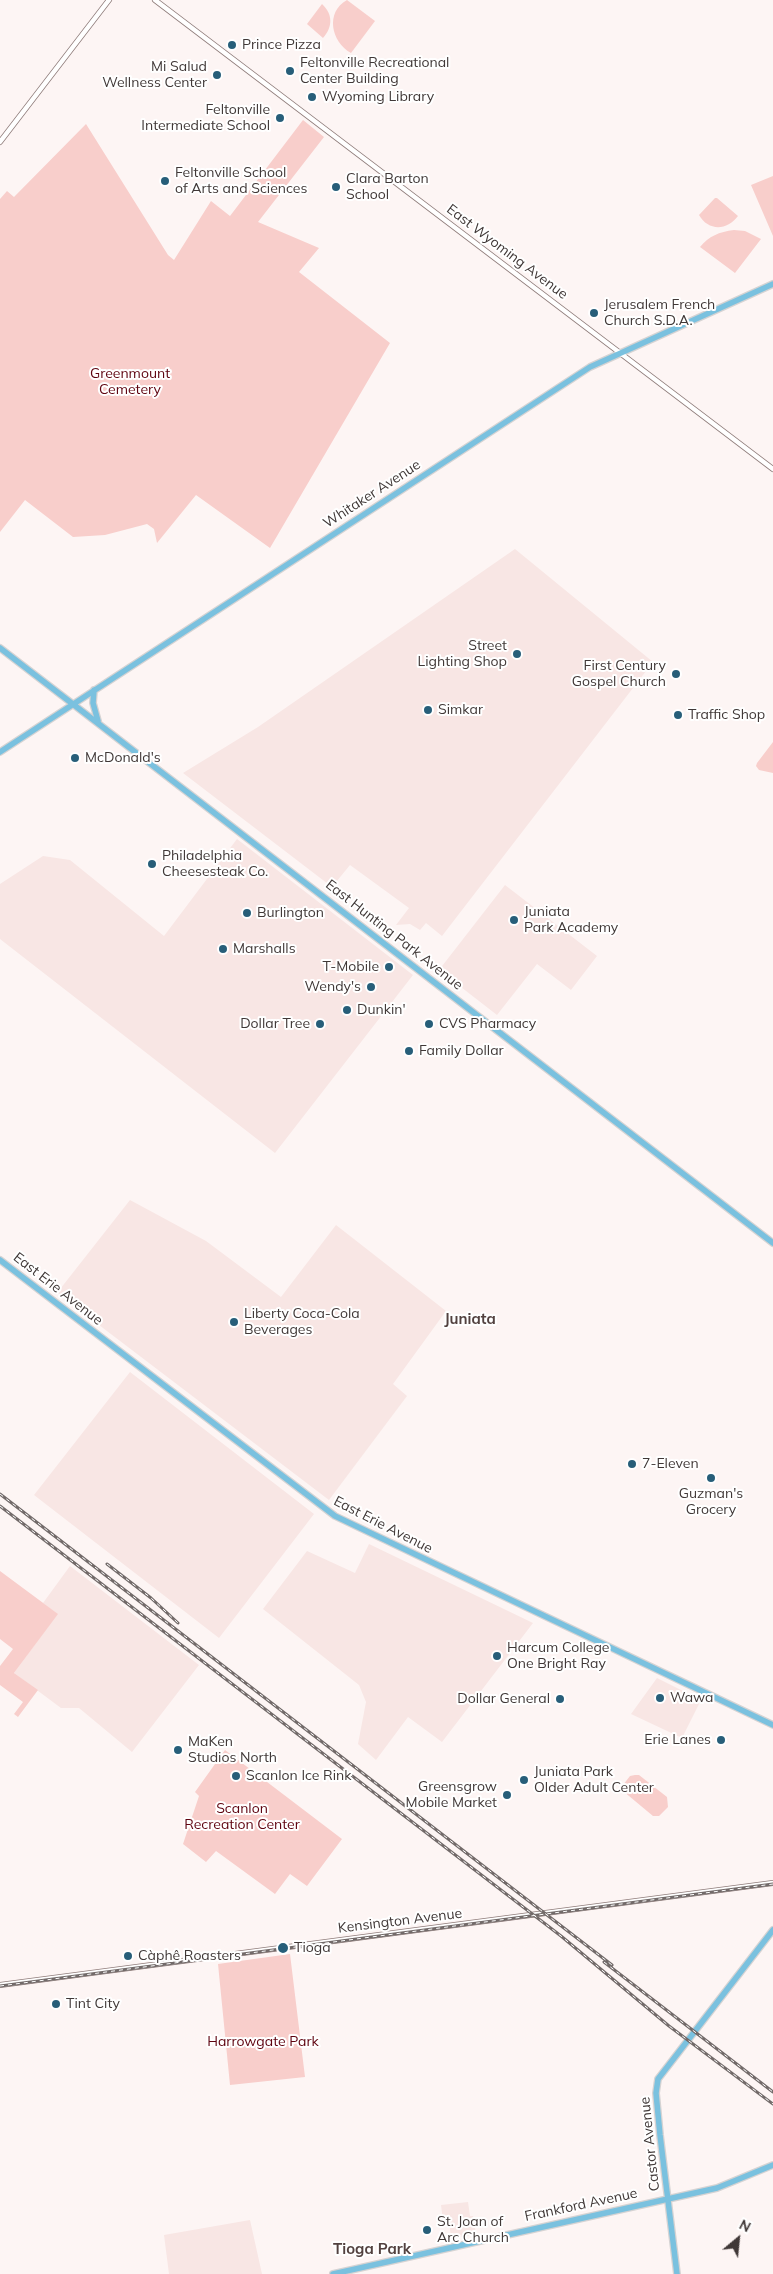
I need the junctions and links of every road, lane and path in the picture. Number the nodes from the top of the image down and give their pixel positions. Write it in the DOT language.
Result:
graph roads {
  1 [pos="109,0"];
  2 [pos="155,0"];
  3 [pos="0,142"];
  4 [pos="773,284"];
  5 [pos="622,353"];
  6 [pos="773,469"];
  7 [pos="0,648"];
  8 [pos="94,690"];
  9 [pos="73,704"];
  10 [pos="99,723"];
  11 [pos="0,752"];
  12 [pos="773,1243"];
  13 [pos="0,1260"];
  14 [pos="773,1725"];
  15 [pos="773,1883"];
  16 [pos="773,1930"];
  17 [pos="0,1985"];
  18 [pos="773,2165"];
  19 [pos="669,2199"];
  20 [pos="334,2274"];
  21 [pos="677,2274"];
  1 -- 3 [label="street"];
  2 -- 5 [label="street, East Wyoming Avenue"];
  4 -- 5 [label="main road, Whitaker Avenue"];
  5 -- 6 [label="street, East Wyoming Avenue"];
  5 -- 8 [label="main road, Whitaker Avenue"];
  7 -- 9 [label="main road, East Hunting Park Avenue"];
  8 -- 9 [label="main road, Whitaker Avenue"];
  8 -- 10 [label="main road"];
  9 -- 10 [label="main road, East Hunting Park Avenue"];
  9 -- 11 [label="main road, Whitaker Avenue"];
  10 -- 12 [label="main road, East Hunting Park Avenue"];
  13 -- 14 [label="main road, East Erie Avenue"];
  15 -- 17 [label="street, Kensington Avenue"];
  16 -- 19 [label="main road, Castor Avenue"];
  18 -- 19 [label="main road, Frankford Avenue"];
  19 -- 20 [label="main road, Frankford Avenue"];
  19 -- 21 [label="main road, Castor Avenue"];
}
